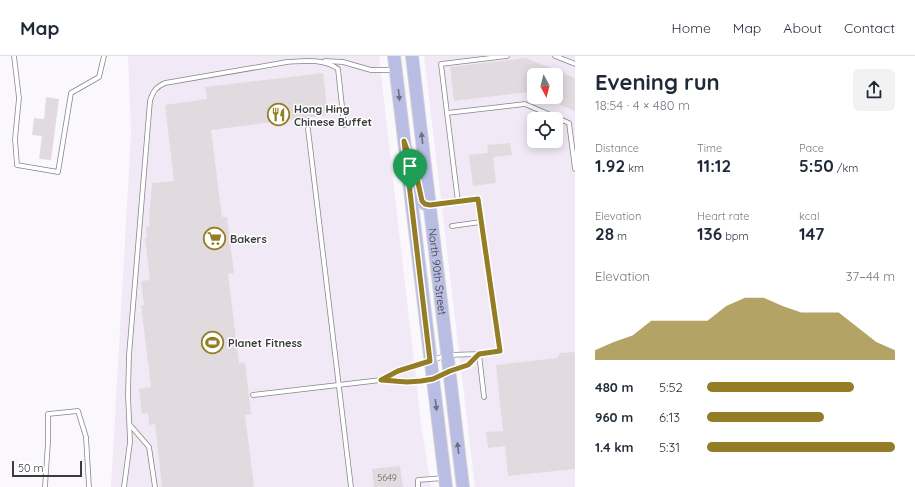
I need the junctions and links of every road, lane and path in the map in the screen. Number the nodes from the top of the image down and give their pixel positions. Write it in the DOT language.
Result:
graph roads {
  1 [pos="14,56"];
  2 [pos="104,56"];
  3 [pos="394,56"];
  4 [pos="412,56"];
  5 [pos="507,56"];
  6 [pos="555,56"];
  7 [pos="315,61"];
  8 [pos="575,64"];
  9 [pos="396,69"];
  10 [pos="447,114"];
  11 [pos="344,125"];
  12 [pos="308,129"];
  13 [pos="404,141"];
  14 [pos="575,169"];
  15 [pos="458,202"];
  16 [pos="430,205"];
  17 [pos="482,222"];
  18 [pos="452,226"];
  19 [pos="479,354"];
  20 [pos="448,355"];
  21 [pos="430,361"];
  22 [pos="450,371"];
  23 [pos="433,379"];
  24 [pos="381,380"];
  25 [pos="339,385"];
  26 [pos="253,395"];
  27 [pos="484,397"];
  28 [pos="130,425"];
  29 [pos="445,483"];
  30 [pos="45,487"];
  31 [pos="89,487"];
  32 [pos="124,487"];
  33 [pos="155,487"];
  34 [pos="351,487"];
  35 [pos="418,487"];
  36 [pos="463,487"];
  1 -- 2 [label="lane"];
  3 -- 9 [label="main road, North 90th Street"];
  16 -- 4 [label="main road, North 90th Street, one-way"];
  5 -- 10 [label="lane"];
  6 -- 8 [label="lane"];
  7 -- 9 [label="lane"];
  7 -- 11 [label="lane"];
  7 -- 28 [label="lane"];
  9 -- 13 [label="main road, North 90th Street, one-way"];
  10 -- 14 [label="lane"];
  10 -- 15 [label="lane"];
  12 -- 25 [label="lane"];
  13 -- 16 [label="main road"];
  13 -- 21 [label="main road, North 90th Street"];
  15 -- 16 [label="lane"];
  15 -- 17 [label="lane"];
  16 -- 20 [label="main road, North 90th Street"];
  17 -- 18 [label="lane"];
  17 -- 19 [label="lane"];
  19 -- 20 [label="lane"];
  19 -- 22 [label="lane"];
  19 -- 27 [label="lane"];
  20 -- 21 [label="lane"];
  20 -- 22 [label="main road, North 90th Street"];
  21 -- 23 [label="main road, North 90th Street"];
  21 -- 24 [label="lane"];
  22 -- 23 [label="lane"];
  36 -- 22 [label="main road, North 90th Street, one-way"];
  23 -- 24 [label="lane"];
  23 -- 29 [label="main road, North 90th Street, one-way"];
  24 -- 25 [label="lane"];
  25 -- 26 [label="lane"];
  25 -- 34 [label="lane"];
  28 -- 32 [label="lane"];
  28 -- 33 [label="lane"];
  29 -- 35 [label="lane"];
  30 -- 31 [label="lane"];
}
